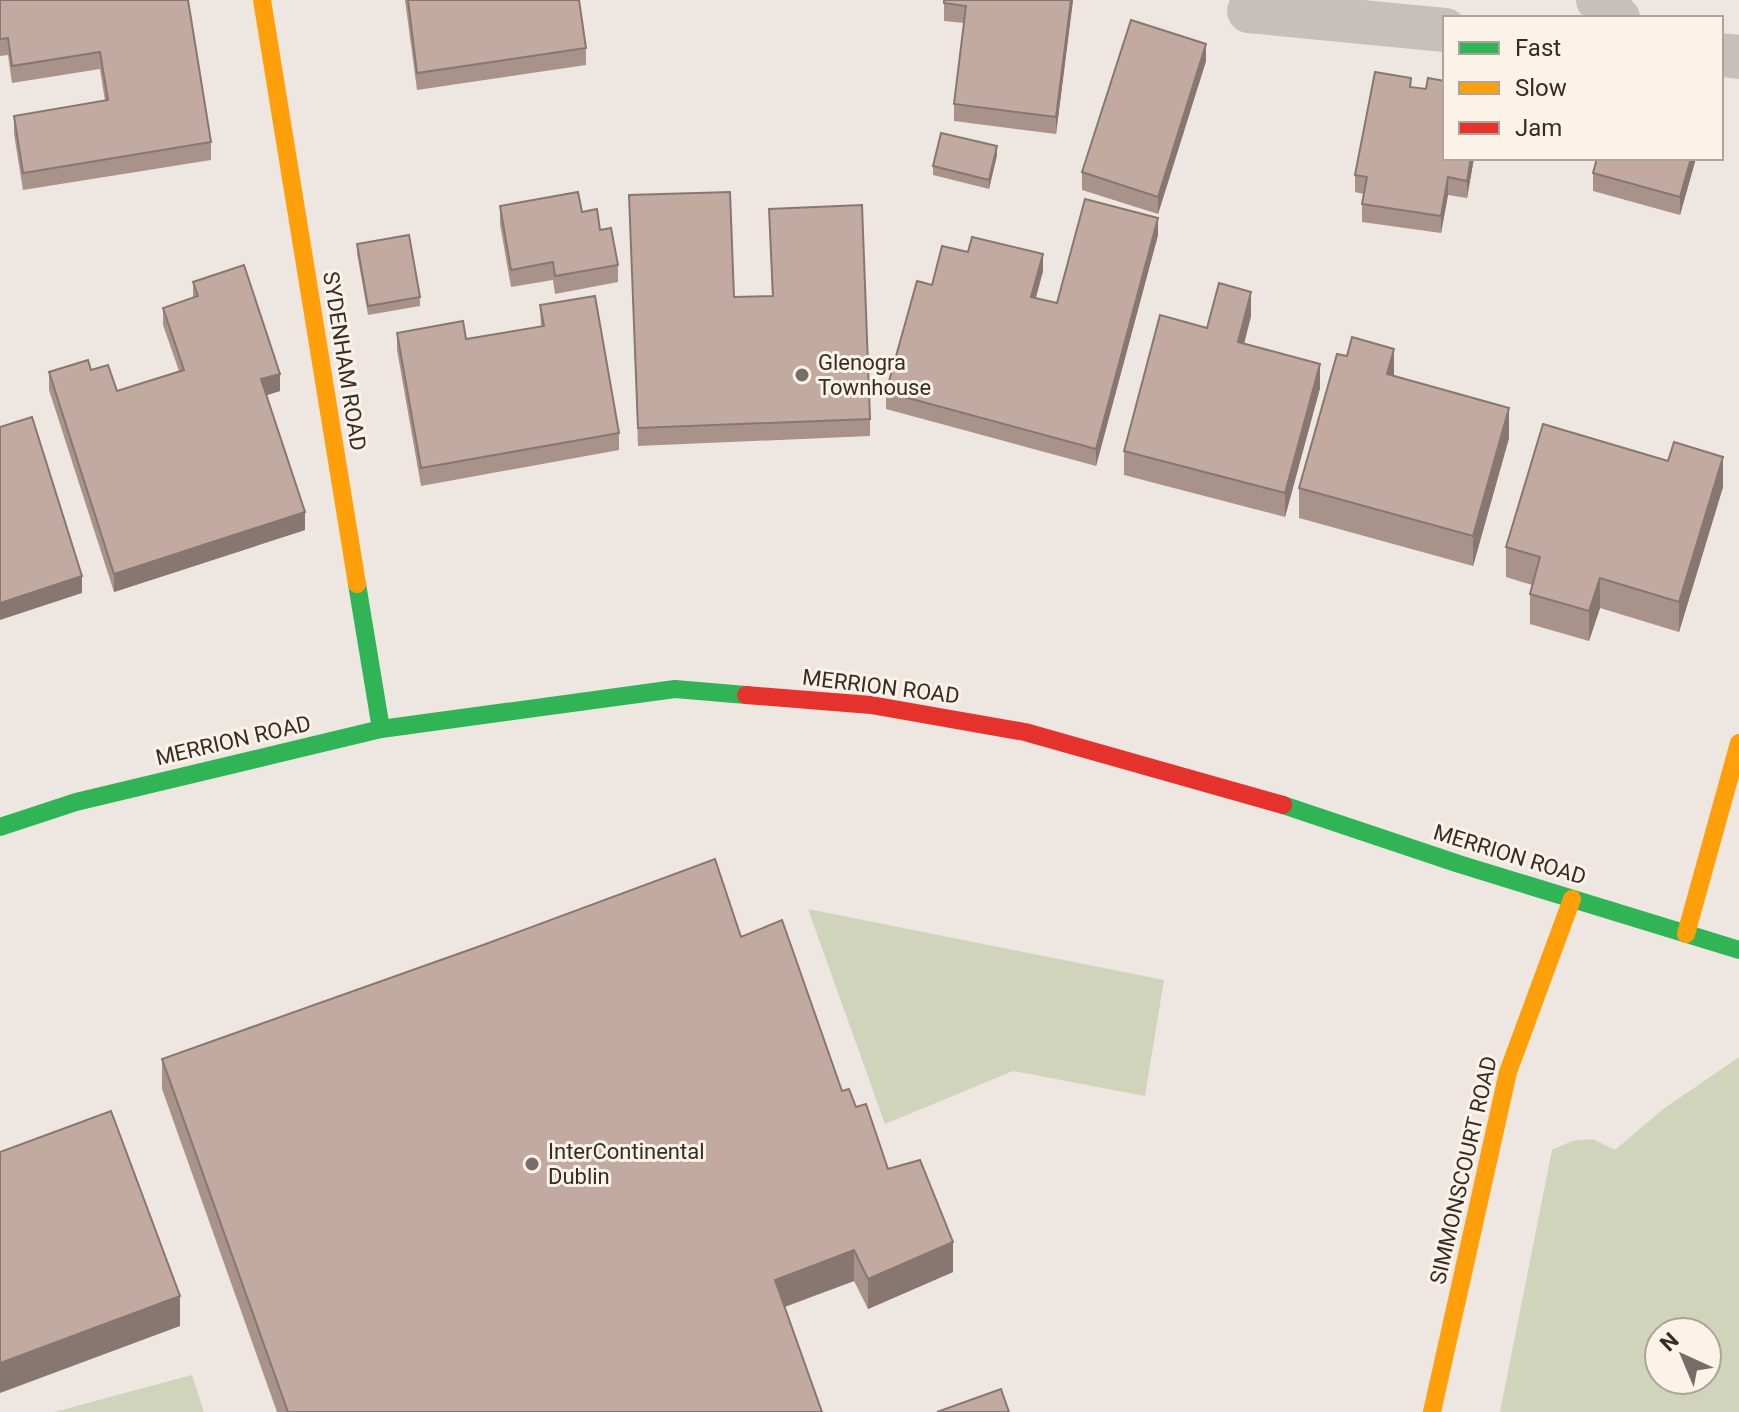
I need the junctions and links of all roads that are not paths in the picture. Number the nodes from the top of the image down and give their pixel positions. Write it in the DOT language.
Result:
graph roads {
  1 [pos="262,0"];
  2 [pos="1598,0"];
  3 [pos="1249,11"];
  4 [pos="1616,16"];
  5 [pos="1443,30"];
  6 [pos="381,729"];
  7 [pos="1739,743"];
  8 [pos="0,827"];
  9 [pos="1572,899"];
  10 [pos="1686,934"];
  11 [pos="1739,950"];
  12 [pos="1432,1412"];
  1 -- 6 [label="main road, SYDENHAM ROAD"];
  2 -- 4 [label="street"];
  3 -- 5 [label="street"];
  6 -- 8 [label="main road, MERRION ROAD"];
  6 -- 9 [label="main road, MERRION ROAD"];
  7 -- 10 [label="main road"];
  9 -- 10 [label="main road, MERRION ROAD"];
  9 -- 12 [label="main road, SIMMONSCOURT ROAD"];
  10 -- 11 [label="main road, MERRION ROAD"];
}
